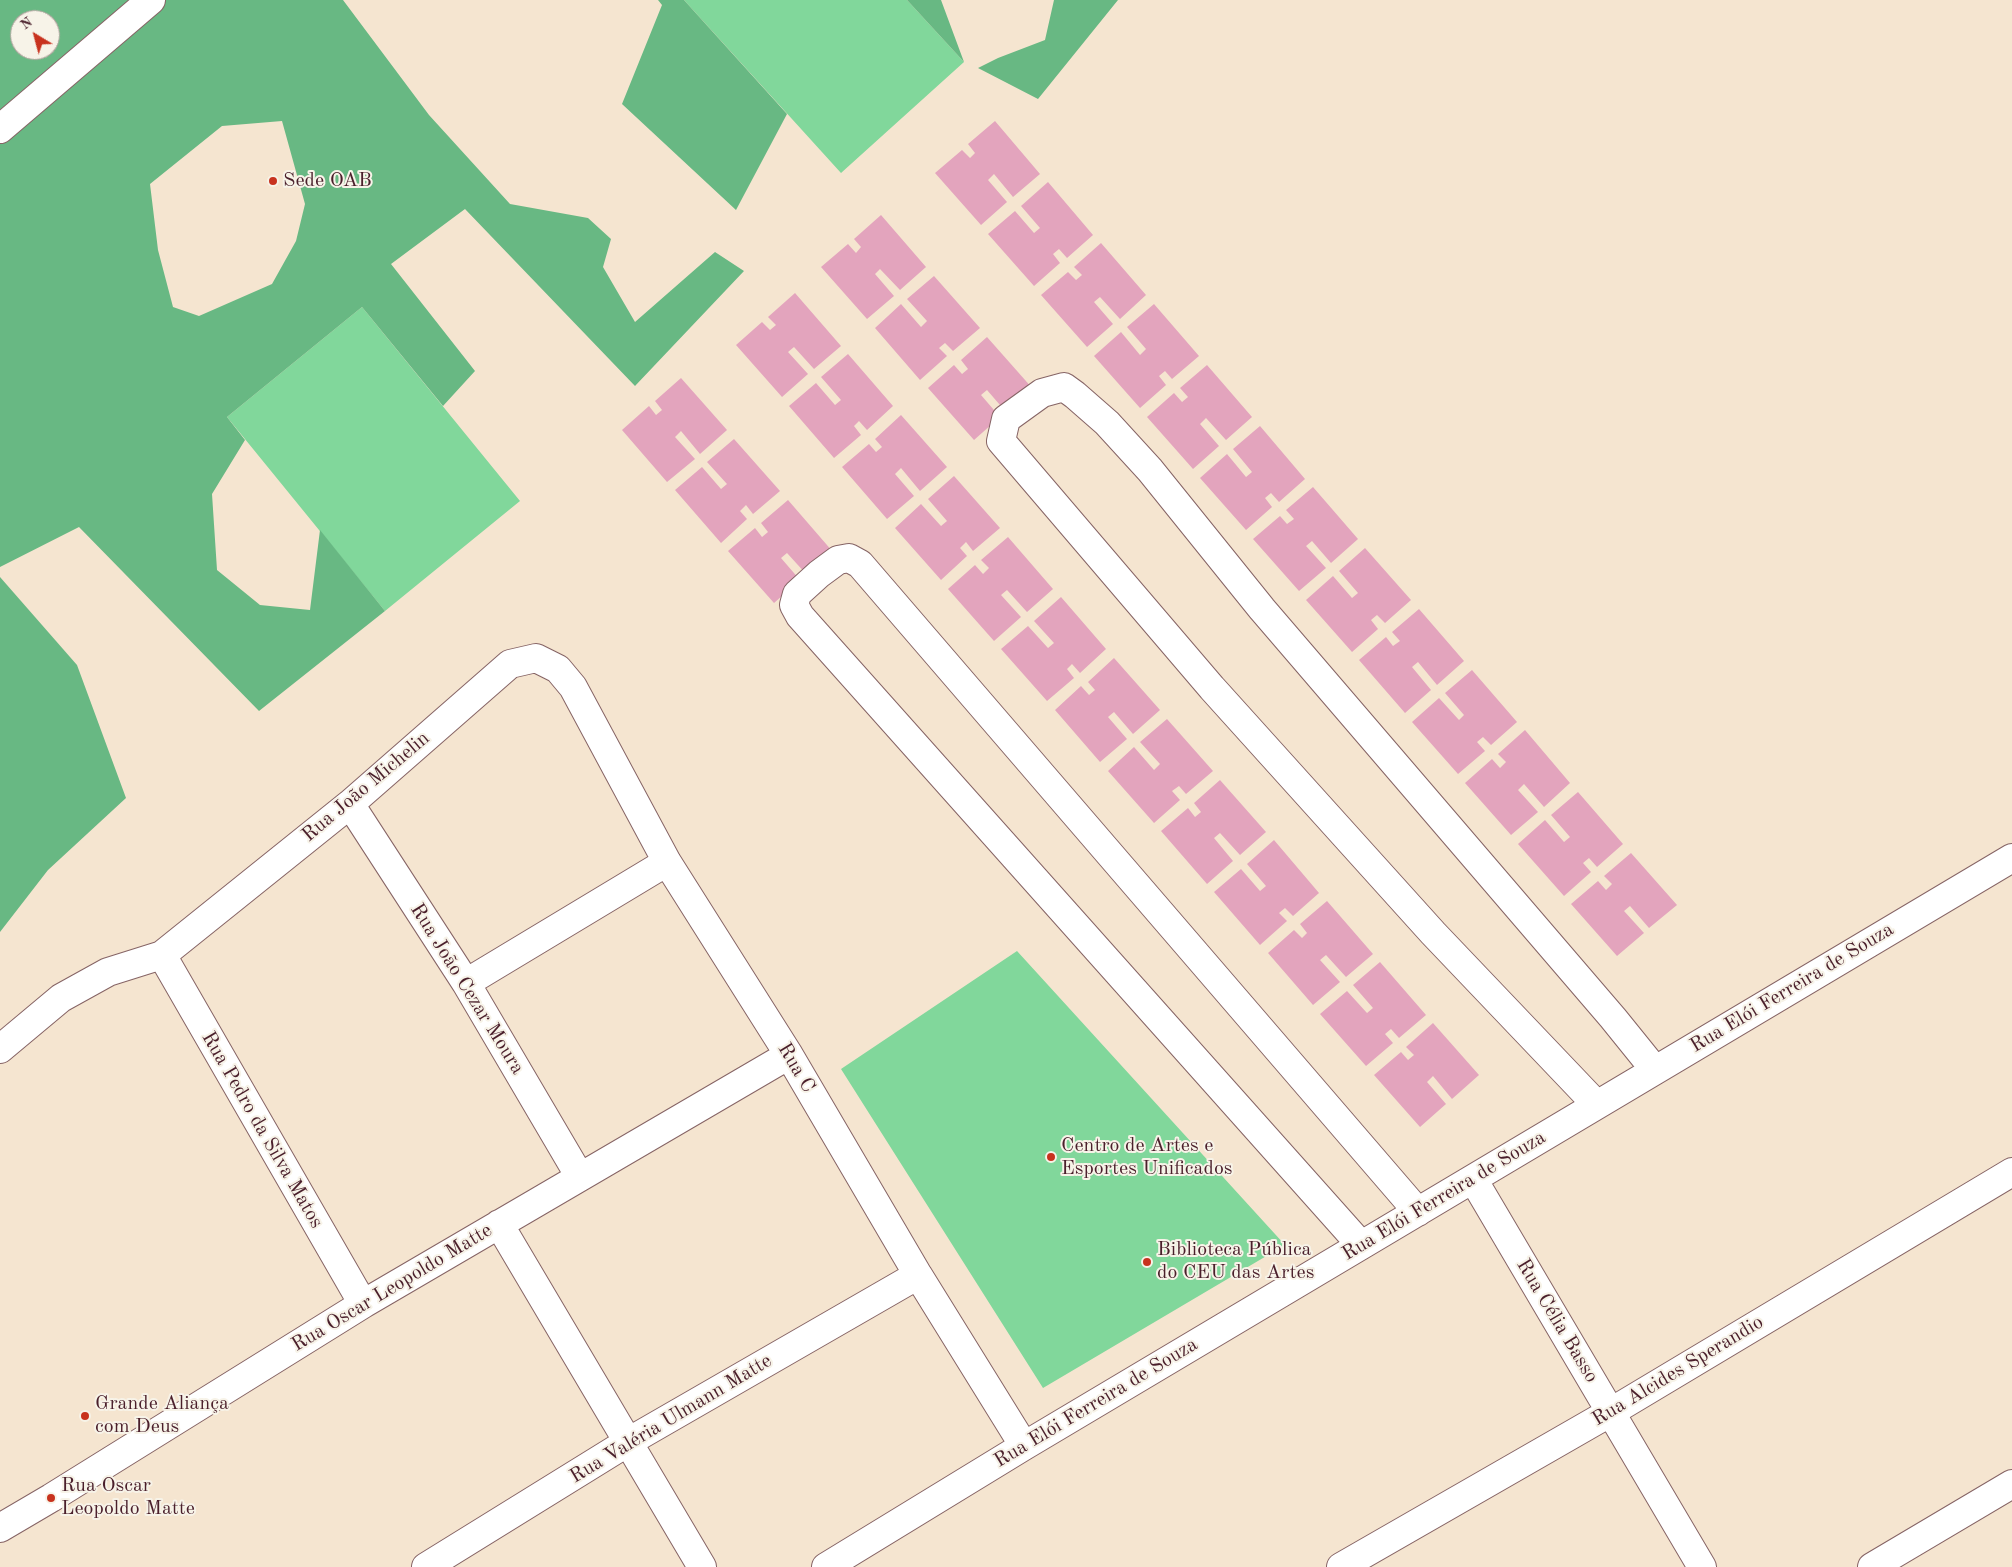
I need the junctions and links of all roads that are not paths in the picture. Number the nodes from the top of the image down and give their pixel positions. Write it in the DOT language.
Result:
graph roads {
  1 [pos="151,0"];
  2 [pos="0,129"];
  3 [pos="573,688"];
  4 [pos="350,804"];
  5 [pos="2012,858"];
  6 [pos="668,862"];
  7 [pos="162,955"];
  8 [pos="466,983"];
  9 [pos="0,1049"];
  10 [pos="789,1056"];
  11 [pos="1654,1070"];
  12 [pos="1596,1104"];
  13 [pos="2012,1172"];
  14 [pos="580,1177"];
  15 [pos="1473,1179"];
  16 [pos="1418,1212"];
  17 [pos="499,1224"];
  18 [pos="1361,1245"];
  19 [pos="918,1275"];
  20 [pos="363,1304"];
  21 [pos="1611,1412"];
  22 [pos="628,1442"];
  23 [pos="1024,1446"];
  24 [pos="2012,1484"];
  25 [pos="0,1528"];
  26 [pos="426,1567"];
  27 [pos="702,1567"];
  28 [pos="826,1567"];
  29 [pos="1341,1567"];
  30 [pos="1702,1567"];
  31 [pos="1872,1567"];
  1 -- 2 [label="street"];
  3 -- 4 [label="street, Rua João Michelin"];
  3 -- 6 [label="street, Rua C"];
  4 -- 7 [label="street, Rua João Michelin"];
  4 -- 8 [label="street, Rua João Cezar Moura"];
  5 -- 11 [label="street, Rua Elói Ferreira de Souza"];
  6 -- 8 [label="street"];
  6 -- 10 [label="street, Rua C"];
  7 -- 9 [label="street"];
  7 -- 20 [label="street, Rua Pedro da Silva Matos"];
  8 -- 14 [label="street, Rua João Cezar Moura"];
  10 -- 14 [label="street, Rua Oscar Leopoldo Matte"];
  10 -- 19 [label="street, Rua C"];
  11 -- 12 [label="street, Rua Elói Ferreira de Souza"];
  11 -- 12 [label="street"];
  12 -- 15 [label="street, Rua Elói Ferreira de Souza"];
  13 -- 21 [label="street, Rua Alcides Sperandio"];
  14 -- 17 [label="street, Rua Oscar Leopoldo Matte"];
  15 -- 16 [label="street, Rua Elói Ferreira de Souza"];
  15 -- 21 [label="street, Rua Célia Basso"];
  16 -- 18 [label="street, Rua Elói Ferreira de Souza"];
  16 -- 18 [label="street"];
  17 -- 20 [label="street, Rua Oscar Leopoldo Matte"];
  17 -- 22 [label="street"];
  18 -- 23 [label="street, Rua Elói Ferreira de Souza"];
  19 -- 22 [label="street, Rua Valéria Ulmann Matte"];
  19 -- 23 [label="street, Rua C"];
  20 -- 25 [label="street, Rua Oscar Leopoldo Matte"];
  21 -- 29 [label="street, Rua Alcides Sperandio"];
  21 -- 30 [label="street, Rua Célia Basso"];
  22 -- 26 [label="street, Rua Valéria Ulmann Matte"];
  22 -- 27 [label="street"];
  23 -- 28 [label="street, Rua Elói Ferreira de Souza"];
  24 -- 31 [label="street"];
}
